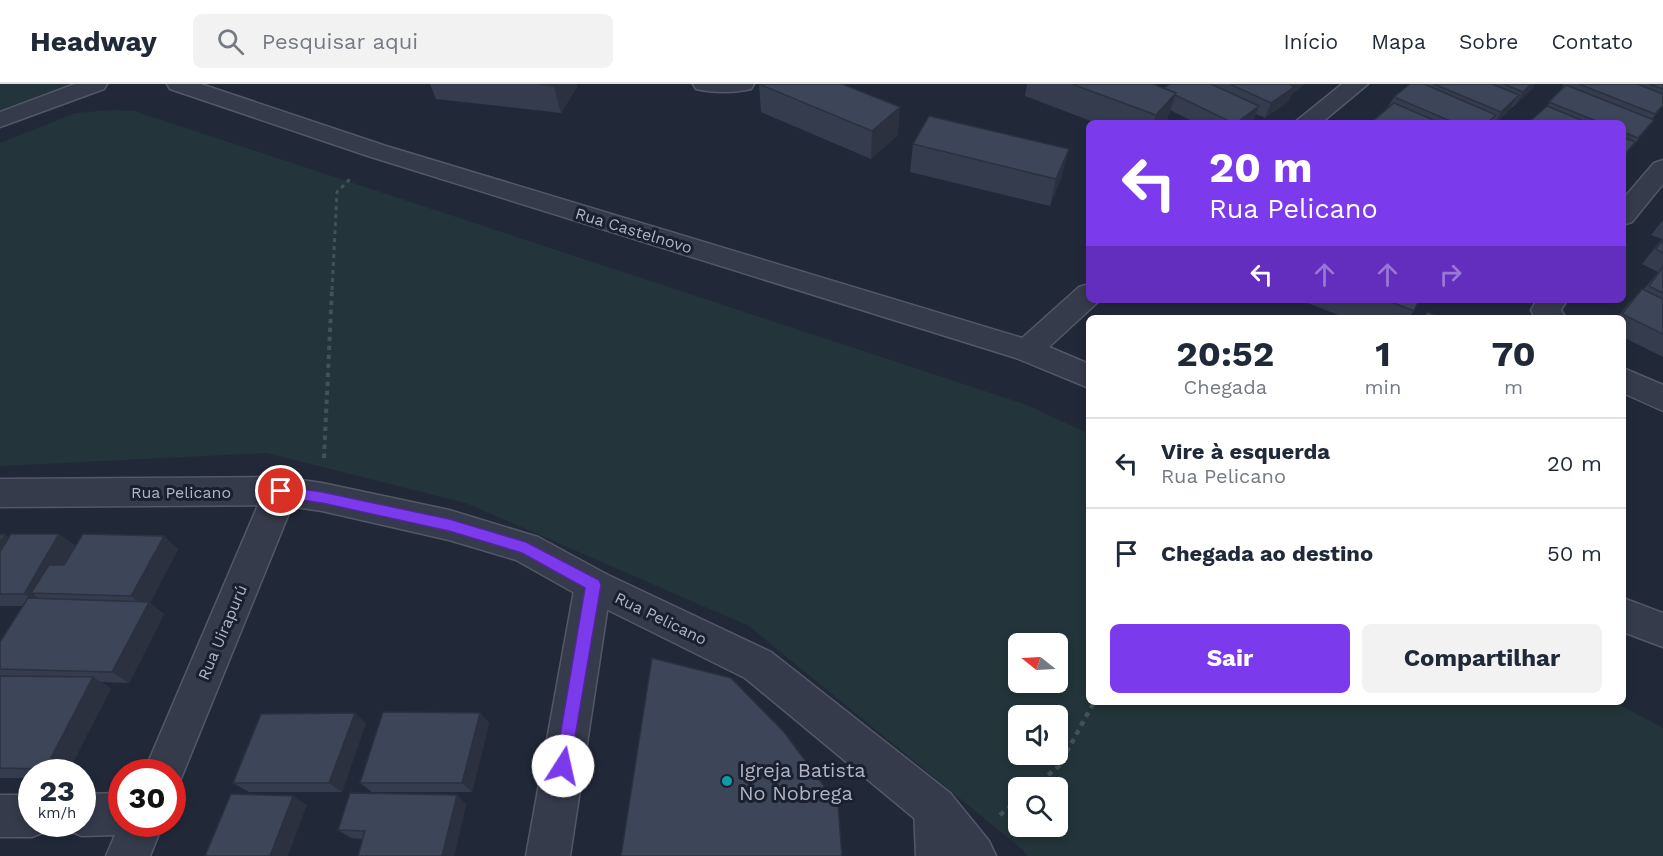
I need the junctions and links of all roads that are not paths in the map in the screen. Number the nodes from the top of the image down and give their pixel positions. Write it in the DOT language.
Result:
graph roads {
  1 [pos="96,84"];
  2 [pos="177,84"];
  3 [pos="704,84"];
  4 [pos="743,84"];
  5 [pos="1357,84"];
  6 [pos="0,120"];
  7 [pos="1310,120"];
  8 [pos="1663,168"];
  9 [pos="1626,212"];
  10 [pos="1086,297"];
  11 [pos="1551,303"];
  12 [pos="1549,315"];
  13 [pos="1027,351"];
  14 [pos="1086,376"];
  15 [pos="1626,380"];
  16 [pos="1663,399"];
  17 [pos="281,491"];
  18 [pos="0,493"];
  19 [pos="593,585"];
  20 [pos="1626,616"];
  21 [pos="1663,630"];
  22 [pos="169,759"];
  23 [pos="934,808"];
  24 [pos="0,816"];
  25 [pos="18,816"];
  26 [pos="136,837"];
  27 [pos="128,856"];
  28 [pos="548,856"];
  29 [pos="938,856"];
  30 [pos="974,856"];
  1 -- 6 [label="street"];
  2 -- 13 [label="street, Rua Castelnovo"];
  3 -- 4 [label="street"];
  5 -- 7 [label="street"];
  8 -- 9 [label="street"];
  10 -- 13 [label="street"];
  11 -- 12 [label="street"];
  13 -- 14 [label="street, Rua Castelnovo"];
  15 -- 16 [label="street"];
  17 -- 18 [label="street, Rua Pelicano"];
  17 -- 19 [label="street, Rua Pelicano"];
  17 -- 22 [label="street, Rua Uirapurú"];
  19 -- 23 [label="street, Rua Pelicano"];
  19 -- 28 [label="street"];
  20 -- 21 [label="street"];
  23 -- 29 [label="street"];
  23 -- 30 [label="street, Rua Pelicano"];
  24 -- 25 [label="street"];
  26 -- 27 [label="street"];
}
